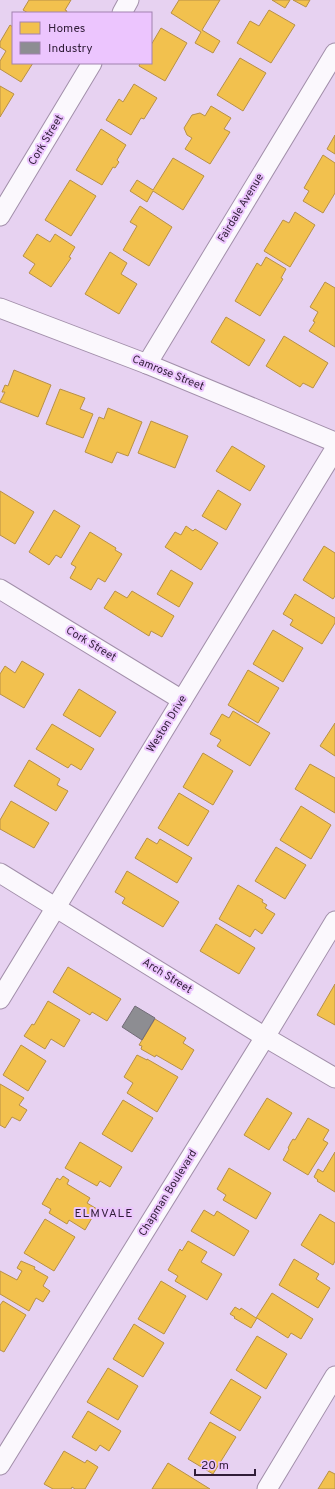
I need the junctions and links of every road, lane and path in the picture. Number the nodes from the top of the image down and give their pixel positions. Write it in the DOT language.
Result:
graph roads {
  1 [pos="129,0"];
  2 [pos="123,12"];
  3 [pos="335,53"];
  4 [pos="91,64"];
  5 [pos="0,216"];
  6 [pos="0,308"];
  7 [pos="147,364"];
  8 [pos="335,442"];
  9 [pos="335,449"];
  10 [pos="0,589"];
  11 [pos="182,700"];
  12 [pos="0,873"];
  13 [pos="56,907"];
  14 [pos="335,921"];
  15 [pos="0,999"];
  16 [pos="265,1037"];
  17 [pos="335,1078"];
  18 [pos="335,1376"];
  19 [pos="0,1465"];
  20 [pos="267,1489"];
  1 -- 2 [label="street"];
  3 -- 7 [label="street, Fairdale Avenue"];
  4 -- 5 [label="street, Cork Street"];
  6 -- 7 [label="street, Camrose Street"];
  7 -- 8 [label="street, Camrose Street"];
  9 -- 11 [label="street, Weston Drive"];
  10 -- 11 [label="street, Cork Street"];
  11 -- 13 [label="street, Weston Drive"];
  12 -- 13 [label="street, Arch Street"];
  13 -- 15 [label="street, Weston Drive"];
  13 -- 16 [label="street, Arch Street"];
  14 -- 16 [label="street, Chapman Boulevard"];
  16 -- 17 [label="street, Arch Street"];
  16 -- 19 [label="street, Chapman Boulevard"];
  18 -- 20 [label="street"];
}
